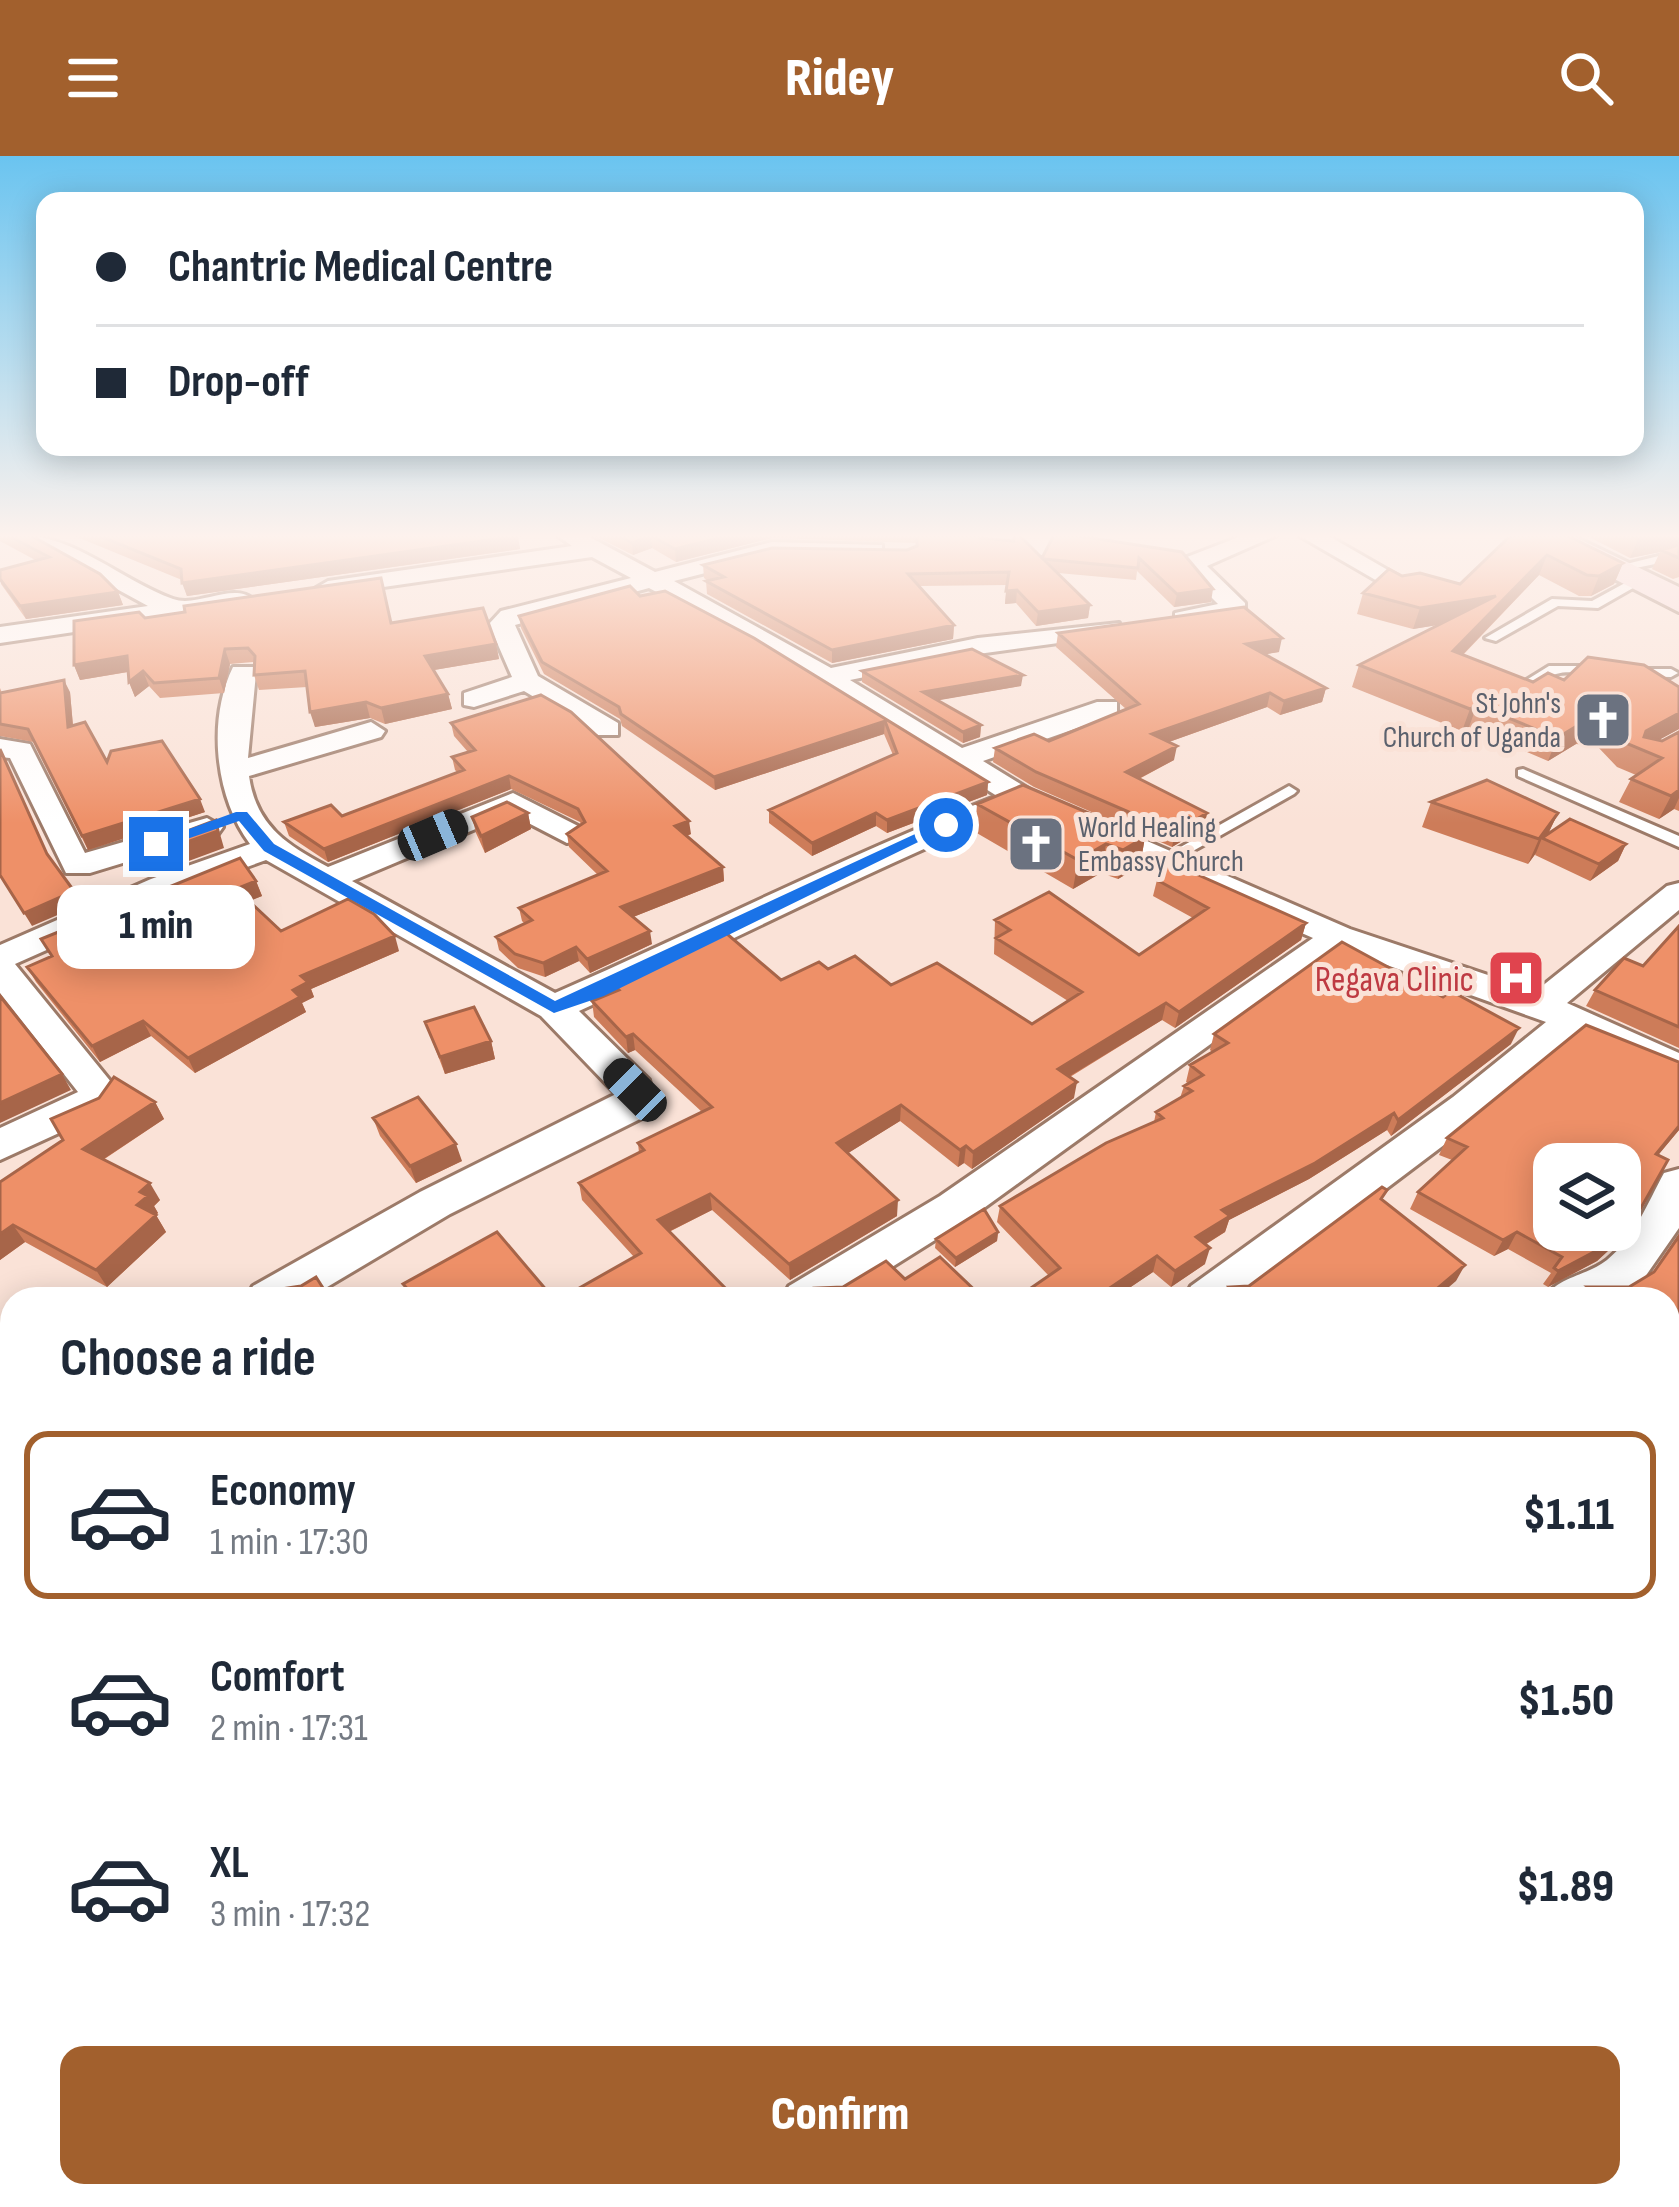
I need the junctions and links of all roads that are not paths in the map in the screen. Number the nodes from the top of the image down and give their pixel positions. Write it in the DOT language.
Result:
graph roads {
  1 [pos="30,631"];
  2 [pos="505,631"];
  3 [pos="742,631"];
  4 [pos="1093,631"];
  5 [pos="1503,631"];
  6 [pos="0,635"];
  7 [pos="1490,638"];
  8 [pos="243,673"];
  9 [pos="1676,673"];
  10 [pos="827,677"];
  11 [pos="527,681"];
  12 [pos="1516,692"];
  13 [pos="474,699"];
  14 [pos="1108,708"];
  15 [pos="608,729"];
  16 [pos="371,731"];
  17 [pos="0,748"];
  18 [pos="957,760"];
  19 [pos="232,772"];
  20 [pos="1523,773"];
  21 [pos="1288,791"];
  22 [pos="1021,797"];
  23 [pos="242,815"];
  24 [pos="567,833"];
  25 [pos="1679,842"];
  26 [pos="269,848"];
  27 [pos="1162,862"];
  28 [pos="323,880"];
  29 [pos="1679,893"];
  30 [pos="1338,936"];
  31 [pos="0,958"];
  32 [pos="0,969"];
  33 [pos="554,1008"];
  34 [pos="1557,1012"];
  35 [pos="1679,1068"];
  36 [pos="0,1145"];
  37 [pos="1679,1184"];
  38 [pos="290,1287"];
  39 [pos="825,1287"];
  40 [pos="1223,1287"];
  41 [pos="1602,1287"];
  1 -- 6 [label="street"];
  2 -- 11 [label="street"];
  3 -- 10 [label="street"];
  4 -- 10 [label="street"];
  5 -- 7 [label="lane"];
  8 -- 19 [label="street"];
  9 -- 12 [label="lane"];
  10 -- 18 [label="street"];
  11 -- 13 [label="street"];
  11 -- 15 [label="street"];
  14 -- 18 [label="street"];
  16 -- 19 [label="street"];
  17 -- 23 [label="street"];
  18 -- 22 [label="street"];
  19 -- 23 [label="street"];
  20 -- 25 [label="lane"];
  21 -- 27 [label="lane"];
  22 -- 27 [label="street"];
  22 -- 33 [label="street"];
  23 -- 26 [label="street"];
  24 -- 28 [label="street"];
  26 -- 28 [label="street"];
  26 -- 31 [label="street"];
  27 -- 30 [label="street"];
  28 -- 33 [label="street"];
  29 -- 34 [label="street"];
  30 -- 34 [label="street"];
  30 -- 39 [label="street"];
  32 -- 36 [label="street"];
  33 -- 38 [label="street"];
  34 -- 35 [label="street"];
  34 -- 40 [label="street"];
  37 -- 41 [label="street"];
}
